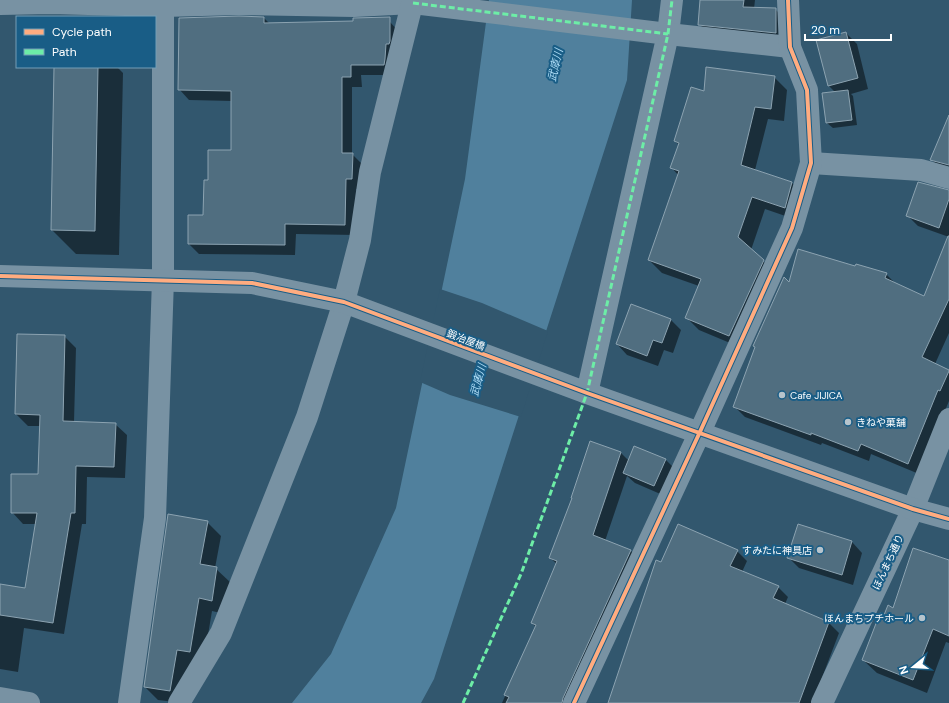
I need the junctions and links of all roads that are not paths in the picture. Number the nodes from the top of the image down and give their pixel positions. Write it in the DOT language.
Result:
graph roads {
  1 [pos="672,0"];
  2 [pos="788,0"];
  3 [pos="163,3"];
  4 [pos="417,3"];
  5 [pos="0,4"];
  6 [pos="662,33"];
  7 [pos="790,47"];
  8 [pos="811,163"];
  9 [pos="949,178"];
  10 [pos="0,276"];
  11 [pos="163,279"];
  12 [pos="349,304"];
  13 [pos="579,391"];
  14 [pos="949,419"];
  15 [pos="699,434"];
  16 [pos="913,509"];
  17 [pos="949,519"];
  18 [pos="0,698"];
  19 [pos="29,703"];
  20 [pos="129,703"];
  21 [pos="179,703"];
  22 [pos="574,703"];
  23 [pos="822,703"];
  1 -- 6 [label="street"];
  2 -- 7 [label="street"];
  3 -- 4 [label="street"];
  3 -- 5 [label="street"];
  3 -- 11 [label="street"];
  4 -- 6 [label="street"];
  4 -- 12 [label="street"];
  6 -- 7 [label="street"];
  6 -- 13 [label="street"];
  7 -- 8 [label="street"];
  8 -- 9 [label="street"];
  8 -- 15 [label="street"];
  10 -- 11 [label="street, 鍛冶屋橋"];
  11 -- 12 [label="street, 鍛冶屋橋"];
  11 -- 20 [label="street"];
  12 -- 13 [label="street, 鍛冶屋橋"];
  12 -- 21 [label="street"];
  13 -- 15 [label="street, 鍛冶屋橋"];
  14 -- 16 [label="street, ほんまち通り"];
  15 -- 16 [label="street, 鍛冶屋橋"];
  15 -- 22 [label="street"];
  16 -- 17 [label="street, 鍛冶屋橋"];
  16 -- 23 [label="street, ほんまち通り"];
  18 -- 19 [label="street"];
}
